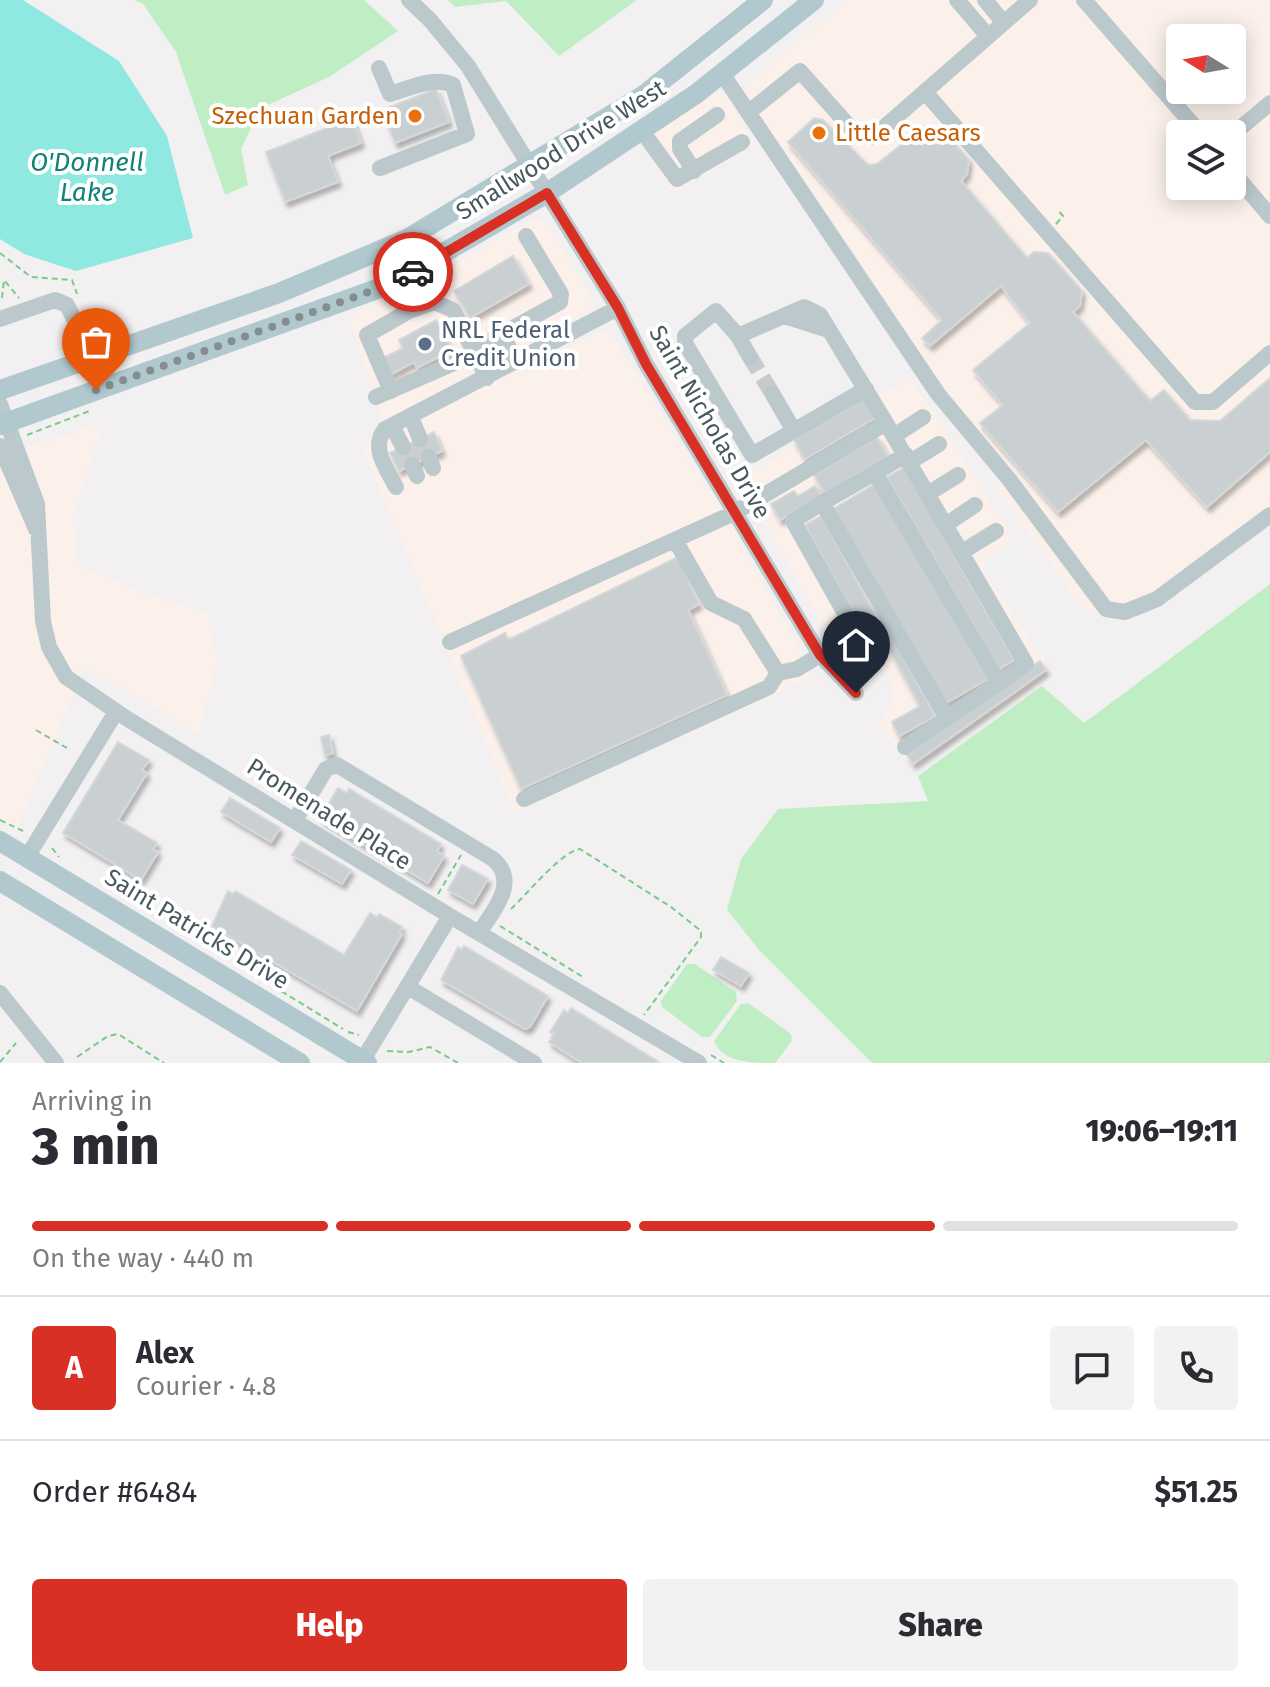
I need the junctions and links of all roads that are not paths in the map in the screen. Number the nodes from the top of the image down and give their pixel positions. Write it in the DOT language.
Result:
graph roads {
  1 [pos="409,0"];
  2 [pos="763,0"];
  3 [pos="814,0"];
  4 [pos="957,0"];
  5 [pos="985,0"];
  6 [pos="1030,0"];
  7 [pos="1084,0"];
  8 [pos="1003,22"];
  9 [pos="987,35"];
  10 [pos="379,68"];
  11 [pos="723,75"];
  12 [pos="925,92"];
  13 [pos="1270,103"];
  14 [pos="749,112"];
  15 [pos="717,115"];
  16 [pos="1189,120"];
  17 [pos="1246,123"];
  18 [pos="642,131"];
  19 [pos="742,142"];
  20 [pos="531,167"];
  21 [pos="380,168"];
  22 [pos="694,171"];
  23 [pos="1246,188"];
  24 [pos="547,193"];
  25 [pos="1270,216"];
  26 [pos="526,236"];
  27 [pos="618,308"];
  28 [pos="80,315"];
  29 [pos="0,319"];
  30 [pos="502,335"];
  31 [pos="738,336"];
  32 [pos="474,352"];
  33 [pos="1270,353"];
  34 [pos="750,357"];
  35 [pos="517,362"];
  36 [pos="487,378"];
  37 [pos="866,389"];
  38 [pos="0,390"];
  39 [pos="772,393"];
  40 [pos="411,417"];
  41 [pos="923,417"];
  42 [pos="6,422"];
  43 [pos="392,426"];
  44 [pos="890,429"];
  45 [pos="794,431"];
  46 [pos="420,439"];
  47 [pos="939,444"];
  48 [pos="0,446"];
  49 [pos="403,447"];
  50 [pos="908,458"];
  51 [pos="875,473"];
  52 [pos="958,475"];
  53 [pos="396,487"];
  54 [pos="929,493"];
  55 [pos="822,503"];
  56 [pos="975,505"];
  57 [pos="734,513"];
  58 [pos="1270,515"];
  59 [pos="947,524"];
  60 [pos="996,531"];
  61 [pos="39,534"];
  62 [pos="675,540"];
  63 [pos="962,552"];
  64 [pos="891,622"];
  65 [pos="450,642"];
  66 [pos="820,655"];
  67 [pos="778,673"];
  68 [pos="999,683"];
  69 [pos="856,693"];
  70 [pos="116,712"];
  71 [pos="947,718"];
  72 [pos="905,747"];
  73 [pos="524,799"];
  74 [pos="295,820"];
  75 [pos="0,841"];
  76 [pos="27,857"];
  77 [pos="0,881"];
  78 [pos="450,916"];
  79 [pos="479,933"];
  80 [pos="408,987"];
  81 [pos="0,993"];
  82 [pos="363,1062"];
  83 [pos="56,1063"];
  84 [pos="300,1063"];
  85 [pos="534,1063"];
  86 [pos="699,1063"];
  1 -- 20 [label="street, Saint Nicholas Drive"];
  2 -- 20 [label="main road, Smallwood Drive West"];
  3 -- 11 [label="main road, Smallwood Drive West"];
  4 -- 9 [label="street"];
  5 -- 8 [label="street"];
  6 -- 8 [label="street"];
  7 -- 16 [label="street"];
  8 -- 9 [label="street"];
  9 -- 12 [label="street"];
  10 -- 21 [label="street"];
  11 -- 14 [label="street"];
  11 -- 18 [label="main road, Smallwood Drive West"];
  12 -- 14 [label="street"];
  12 -- 33 [label="street"];
  13 -- 17 [label="street"];
  14 -- 58 [label="street"];
  15 -- 22 [label="street"];
  18 -- 22 [label="street"];
  18 -- 24 [label="main road, Smallwood Drive West"];
  19 -- 22 [label="street"];
  20 -- 24 [label="street, Saint Nicholas Drive"];
  20 -- 38 [label="main road, Smallwood Drive West"];
  23 -- 25 [label="street"];
  24 -- 27 [label="street, Saint Nicholas Drive"];
  24 -- 42 [label="main road, Smallwood Drive West"];
  26 -- 30 [label="street"];
  27 -- 35 [label="street"];
  27 -- 57 [label="street, Saint Nicholas Drive"];
  28 -- 29 [label="street"];
  30 -- 32 [label="street"];
  30 -- 35 [label="street"];
  31 -- 34 [label="street"];
  31 -- 37 [label="street"];
  31 -- 45 [label="street"];
  32 -- 32 [label="street"];
  32 -- 36 [label="street"];
  35 -- 36 [label="street"];
  36 -- 40 [label="street"];
  37 -- 44 [label="street"];
  37 -- 45 [label="street"];
  39 -- 45 [label="street"];
  40 -- 43 [label="street"];
  40 -- 46 [label="street"];
  41 -- 44 [label="street"];
  42 -- 61 [label="street, Promenade Place"];
  43 -- 49 [label="street"];
  43 -- 53 [label="street"];
  44 -- 50 [label="street"];
  44 -- 57 [label="street"];
  47 -- 50 [label="street"];
  48 -- 61 [label="street, Promenade Place"];
  50 -- 51 [label="street"];
  50 -- 54 [label="street"];
  51 -- 55 [label="street"];
  51 -- 68 [label="street"];
  52 -- 54 [label="street"];
  54 -- 59 [label="street"];
  55 -- 64 [label="street"];
  55 -- 64 [label="street"];
  56 -- 59 [label="street"];
  57 -- 62 [label="street"];
  57 -- 66 [label="street, Saint Nicholas Drive"];
  59 -- 63 [label="street"];
  60 -- 63 [label="street"];
  61 -- 70 [label="street, Promenade Place"];
  62 -- 65 [label="street"];
  62 -- 67 [label="street"];
  63 -- 68 [label="street"];
  64 -- 71 [label="street"];
  66 -- 67 [label="street"];
  66 -- 69 [label="street, Saint Nicholas Drive"];
  67 -- 73 [label="street"];
  68 -- 71 [label="street"];
  70 -- 74 [label="street, Promenade Place"];
  70 -- 76 [label="street"];
  71 -- 72 [label="street"];
  74 -- 78 [label="street, Promenade Place"];
  74 -- 79 [label="street"];
  75 -- 76 [label="main road, Saint Patricks Drive"];
  76 -- 82 [label="main road, Saint Patricks Drive"];
  77 -- 84 [label="main road"];
  78 -- 79 [label="street, Promenade Place"];
  78 -- 80 [label="street"];
  79 -- 86 [label="street, Promenade Place"];
  80 -- 82 [label="street"];
  80 -- 85 [label="street"];
  81 -- 83 [label="street"];
}
